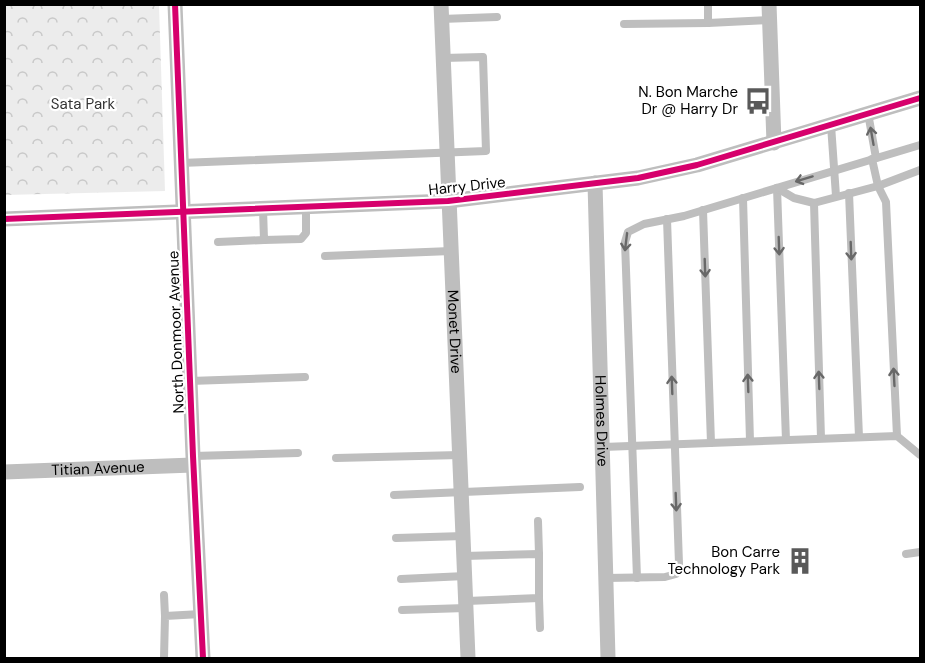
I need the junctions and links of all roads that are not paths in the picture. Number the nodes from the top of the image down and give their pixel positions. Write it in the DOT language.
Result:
graph roads {
  1 [pos="175,4"];
  2 [pos="708,4"];
  3 [pos="441,12"];
  4 [pos="770,12"];
  5 [pos="497,17"];
  6 [pos="708,23"];
  7 [pos="624,24"];
  8 [pos="443,58"];
  9 [pos="921,98"];
  10 [pos="868,113"];
  11 [pos="831,125"];
  12 [pos="774,143"];
  13 [pos="921,145"];
  14 [pos="447,153"];
  15 [pos="874,159"];
  16 [pos="181,163"];
  17 [pos="921,170"];
  18 [pos="833,171"];
  19 [pos="595,183"];
  20 [pos="878,186"];
  21 [pos="777,188"];
  22 [pos="849,193"];
  23 [pos="836,196"];
  24 [pos="743,198"];
  25 [pos="448,201"];
  26 [pos="814,203"];
  27 [pos="306,207"];
  28 [pos="263,208"];
  29 [pos="703,210"];
  30 [pos="184,212"];
  31 [pos="4,219"];
  32 [pos="667,219"];
  33 [pos="264,240"];
  34 [pos="218,242"];
  35 [pos="451,251"];
  36 [pos="325,256"];
  37 [pos="305,377"];
  38 [pos="190,381"];
  39 [pos="897,436"];
  40 [pos="859,437"];
  41 [pos="821,438"];
  42 [pos="786,440"];
  43 [pos="750,441"];
  44 [pos="711,443"];
  45 [pos="674,444"];
  46 [pos="632,446"];
  47 [pos="603,447"];
  48 [pos="298,453"];
  49 [pos="460,455"];
  50 [pos="921,455"];
  51 [pos="336,458"];
  52 [pos="193,460"];
  53 [pos="4,472"];
  54 [pos="580,487"];
  55 [pos="462,493"];
  56 [pos="394,495"];
  57 [pos="538,521"];
  58 [pos="464,536"];
  59 [pos="396,538"];
  60 [pos="921,552"];
  61 [pos="539,554"];
  62 [pos="906,554"];
  63 [pos="464,556"];
  64 [pos="466,576"];
  65 [pos="606,578"];
  66 [pos="637,578"];
  67 [pos="401,579"];
  68 [pos="164,595"];
  69 [pos="539,598"];
  70 [pos="467,605"];
  71 [pos="402,610"];
  72 [pos="201,614"];
  73 [pos="165,616"];
  74 [pos="540,628"];
  75 [pos="164,658"];
  76 [pos="203,658"];
  77 [pos="468,658"];
  78 [pos="608,658"];
  1 -- 16 [label="street, North Donmoor Avenue"];
  2 -- 6 [label="lane"];
  3 -- 5 [label="lane"];
  3 -- 8 [label="street, Monet Drive"];
  4 -- 6 [label="lane"];
  4 -- 12 [label="street"];
  6 -- 7 [label="lane"];
  8 -- 14 [label="street, Monet Drive"];
  8 -- 14 [label="lane"];
  9 -- 10 [label="street, Harry Drive"];
  10 -- 11 [label="street, Harry Drive"];
  15 -- 10 [label="lane, one-way"];
  11 -- 12 [label="street, Harry Drive"];
  11 -- 18 [label="lane"];
  12 -- 19 [label="street, Harry Drive"];
  13 -- 15 [label="lane"];
  14 -- 16 [label="lane"];
  14 -- 25 [label="street, Monet Drive"];
  15 -- 18 [label="lane"];
  15 -- 20 [label="lane"];
  16 -- 30 [label="street, North Donmoor Avenue"];
  17 -- 20 [label="lane"];
  18 -- 21 [label="lane, one-way"];
  18 -- 23 [label="lane"];
  19 -- 25 [label="street, Harry Drive"];
  19 -- 47 [label="street, Holmes Drive"];
  20 -- 22 [label="lane"];
  39 -- 20 [label="lane, one-way"];
  21 -- 24 [label="lane"];
  21 -- 26 [label="lane"];
  21 -- 42 [label="lane, one-way"];
  22 -- 23 [label="lane"];
  22 -- 40 [label="lane, one-way"];
  23 -- 26 [label="lane"];
  24 -- 29 [label="lane"];
  43 -- 24 [label="lane, one-way"];
  25 -- 27 [label="street, Harry Drive"];
  25 -- 35 [label="street, Monet Drive"];
  41 -- 26 [label="lane, one-way"];
  27 -- 28 [label="street, Harry Drive"];
  27 -- 33 [label="lane"];
  28 -- 30 [label="street, Harry Drive"];
  28 -- 33 [label="lane"];
  29 -- 32 [label="lane"];
  29 -- 44 [label="lane, one-way"];
  30 -- 31 [label="street, Harry Drive"];
  30 -- 38 [label="street, North Donmoor Avenue"];
  45 -- 32 [label="lane, one-way"];
  32 -- 46 [label="lane, one-way"];
  33 -- 34 [label="lane"];
  35 -- 36 [label="lane"];
  35 -- 49 [label="street, Monet Drive"];
  37 -- 38 [label="lane"];
  38 -- 52 [label="street, North Donmoor Avenue"];
  39 -- 40 [label="lane"];
  39 -- 50 [label="lane"];
  40 -- 41 [label="lane"];
  41 -- 42 [label="lane"];
  42 -- 43 [label="lane"];
  43 -- 44 [label="lane"];
  44 -- 45 [label="lane"];
  45 -- 46 [label="lane"];
  45 -- 66 [label="lane, one-way"];
  46 -- 47 [label="lane"];
  46 -- 66 [label="lane"];
  47 -- 65 [label="street, Holmes Drive"];
  48 -- 52 [label="lane"];
  49 -- 51 [label="lane"];
  49 -- 55 [label="street, Monet Drive"];
  52 -- 53 [label="street, Titian Avenue"];
  52 -- 72 [label="street, North Donmoor Avenue"];
  54 -- 55 [label="lane"];
  55 -- 56 [label="lane"];
  55 -- 58 [label="street, Monet Drive"];
  57 -- 61 [label="lane"];
  58 -- 59 [label="lane"];
  58 -- 63 [label="street, Monet Drive"];
  60 -- 62 [label="lane"];
  61 -- 63 [label="lane"];
  61 -- 69 [label="lane"];
  63 -- 64 [label="street, Monet Drive"];
  64 -- 67 [label="lane"];
  64 -- 70 [label="street, Monet Drive"];
  65 -- 66 [label="lane"];
  65 -- 78 [label="street, Holmes Drive"];
  68 -- 73 [label="lane"];
  69 -- 70 [label="lane"];
  69 -- 74 [label="lane"];
  70 -- 71 [label="lane"];
  70 -- 77 [label="street, Monet Drive"];
  72 -- 73 [label="lane"];
  72 -- 76 [label="street, North Donmoor Avenue"];
  73 -- 75 [label="lane"];
}
